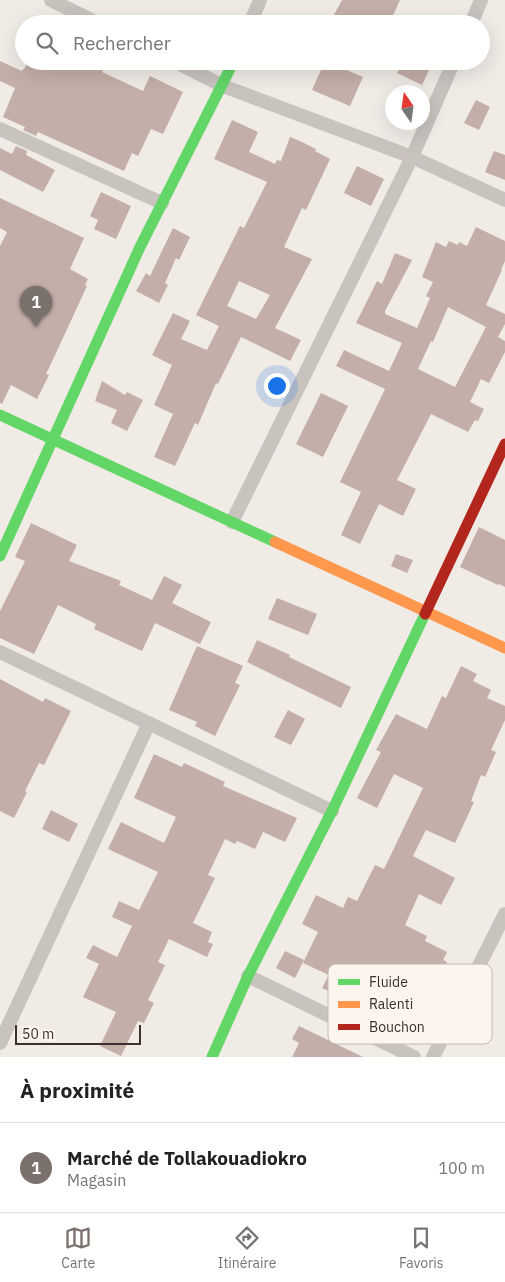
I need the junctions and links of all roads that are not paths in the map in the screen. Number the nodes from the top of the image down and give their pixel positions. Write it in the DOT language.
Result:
graph roads {
  1 [pos="51,0"];
  2 [pos="260,0"];
  3 [pos="481,0"];
  4 [pos="81,15"];
  5 [pos="254,15"];
  6 [pos="475,15"];
  7 [pos="192,70"];
  8 [pos="230,70"];
  9 [pos="450,70"];
  10 [pos="223,86"];
  11 [pos="0,129"];
  12 [pos="412,157"];
  13 [pos="505,200"];
  14 [pos="162,202"];
  15 [pos="0,415"];
  16 [pos="52,438"];
  17 [pos="505,444"];
  18 [pos="232,522"];
  19 [pos="0,556"];
  20 [pos="426,612"];
  21 [pos="505,648"];
  22 [pos="0,652"];
  23 [pos="149,724"];
  24 [pos="332,811"];
  25 [pos="504,914"];
  26 [pos="479,964"];
  27 [pos="248,976"];
  28 [pos="328,1015"];
  29 [pos="0,1043"];
  30 [pos="387,1044"];
  31 [pos="439,1044"];
  32 [pos="212,1057"];
  33 [pos="414,1057"];
  34 [pos="433,1057"];
  1 -- 4 [label="street"];
  2 -- 5 [label="street"];
  3 -- 6 [label="street"];
  7 -- 10 [label="street"];
  8 -- 10 [label="street"];
  9 -- 12 [label="street"];
  10 -- 12 [label="street"];
  10 -- 14 [label="street"];
  11 -- 14 [label="street"];
  12 -- 13 [label="street"];
  12 -- 18 [label="street"];
  14 -- 16 [label="street"];
  15 -- 16 [label="street"];
  16 -- 18 [label="street"];
  16 -- 19 [label="street"];
  17 -- 20 [label="street"];
  18 -- 20 [label="street"];
  20 -- 21 [label="street"];
  20 -- 24 [label="street"];
  22 -- 23 [label="street"];
  23 -- 24 [label="street"];
  23 -- 29 [label="street"];
  24 -- 27 [label="street"];
  25 -- 26 [label="street"];
  27 -- 28 [label="street"];
  27 -- 32 [label="street"];
  30 -- 33 [label="street"];
  31 -- 34 [label="street"];
}
